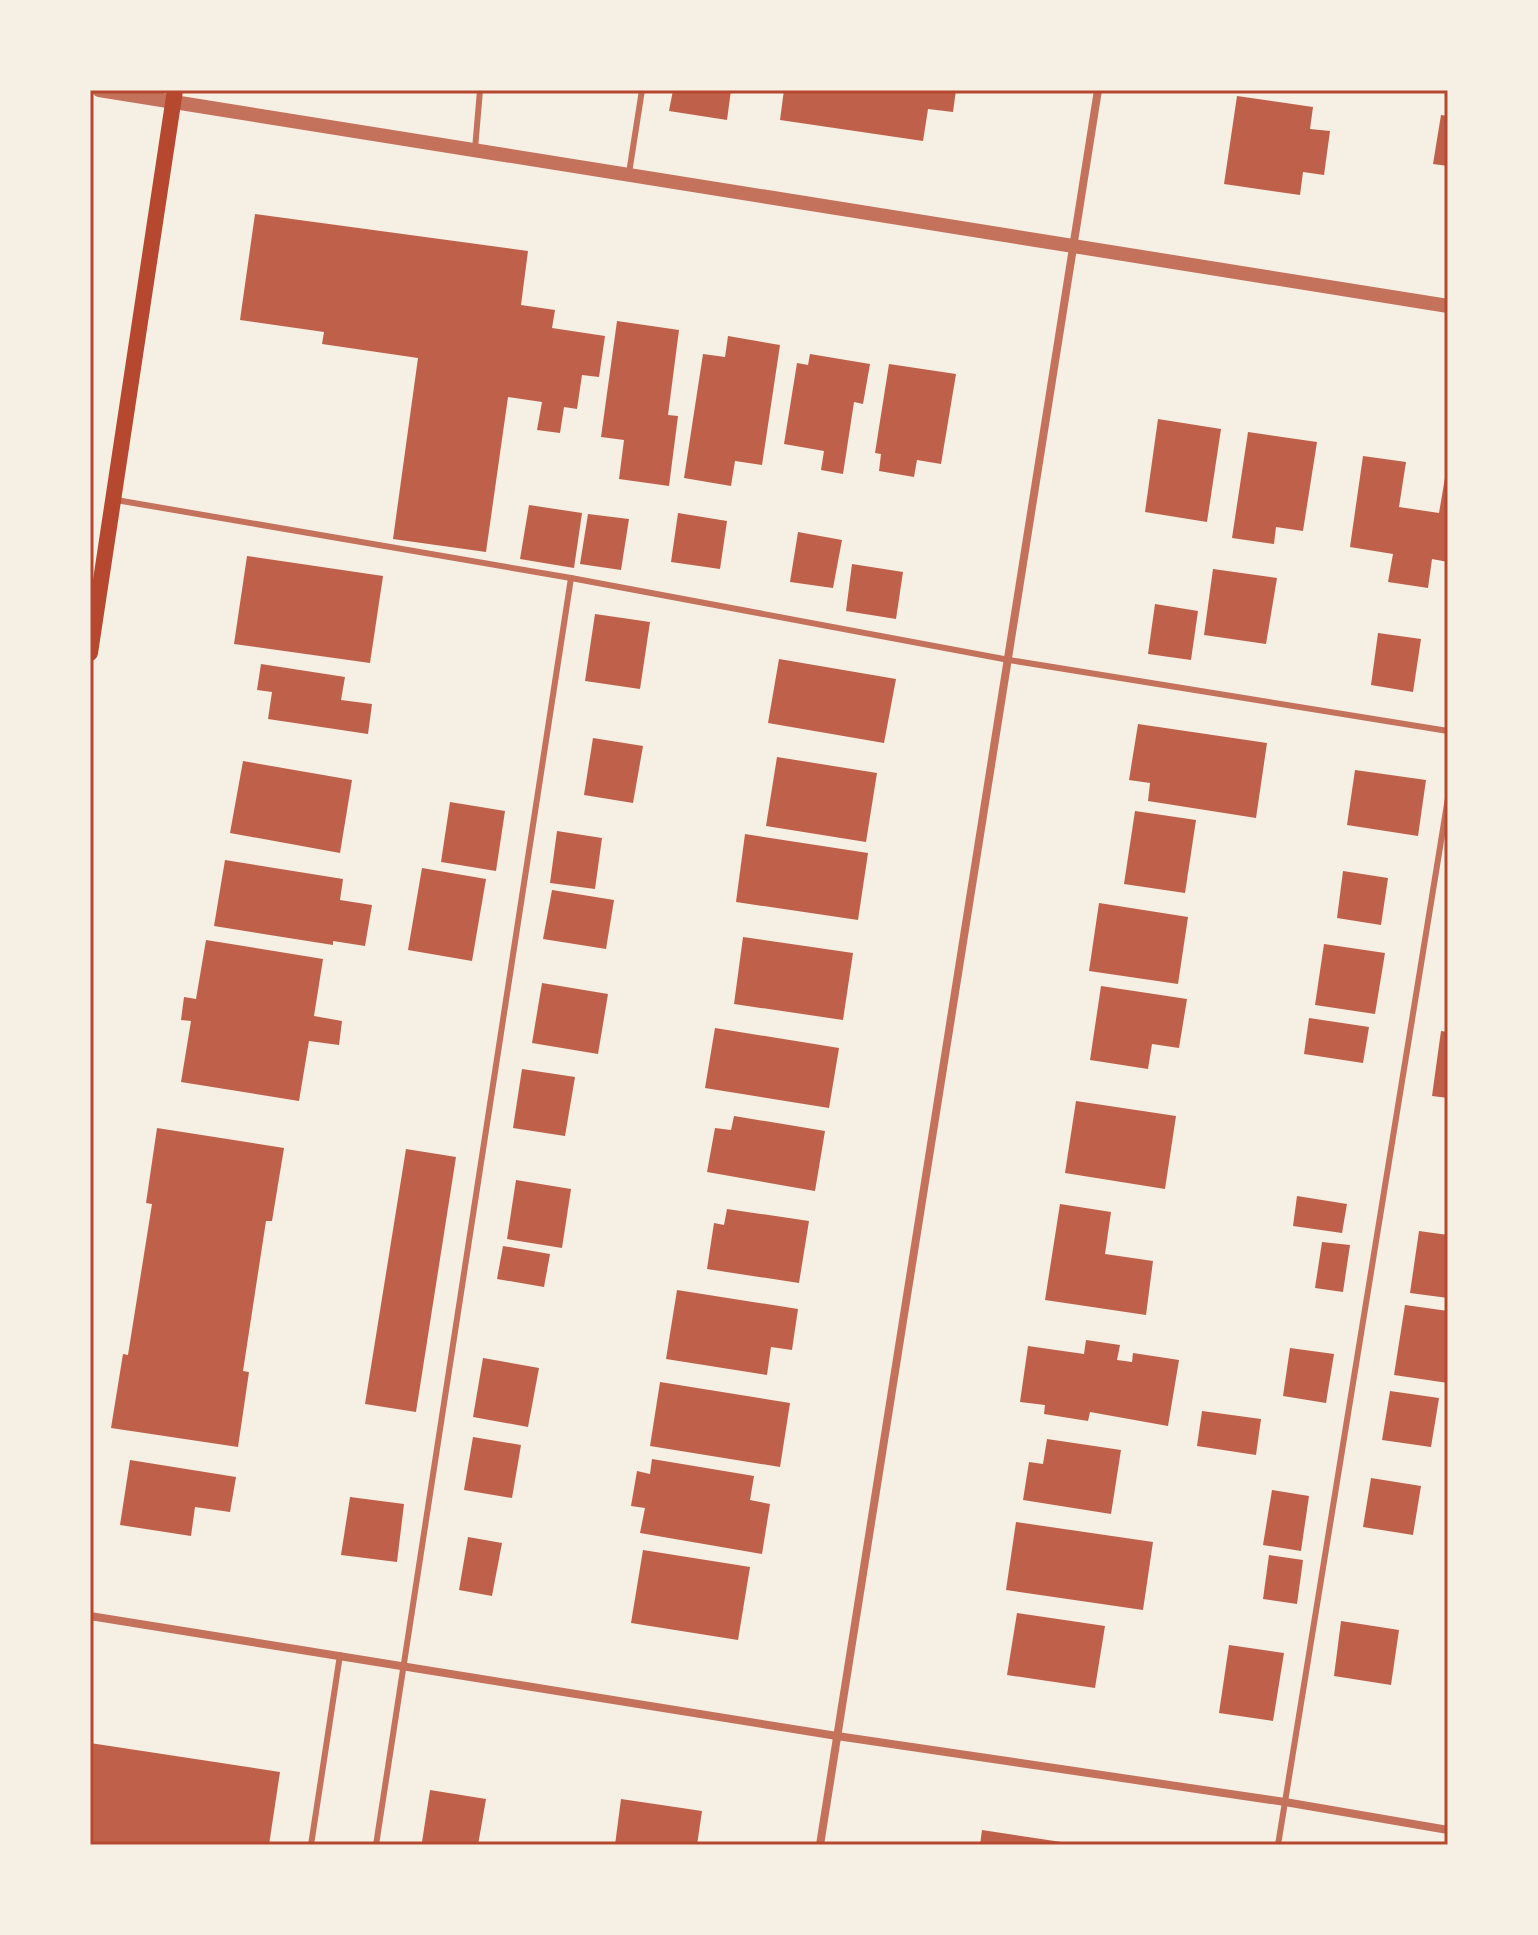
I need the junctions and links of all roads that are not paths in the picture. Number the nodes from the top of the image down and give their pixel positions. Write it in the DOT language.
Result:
graph roads {
  1 [pos="99,90"];
  2 [pos="480,90"];
  3 [pos="642,90"];
  4 [pos="1098,90"];
  5 [pos="174,96"];
  6 [pos="475,149"];
  7 [pos="629,173"];
  8 [pos="1074,246"];
  9 [pos="1448,306"];
  10 [pos="114,500"];
  11 [pos="571,578"];
  12 [pos="90,653"];
  13 [pos="1009,660"];
  14 [pos="1448,731"];
  15 [pos="1448,798"];
  16 [pos="90,1616"];
  17 [pos="340,1655"];
  18 [pos="402,1665"];
  19 [pos="837,1736"];
  20 [pos="1285,1802"];
  21 [pos="1448,1830"];
  22 [pos="311,1845"];
  23 [pos="376,1845"];
  24 [pos="820,1845"];
  25 [pos="1278,1845"];
  1 -- 5 [label="street"];
  2 -- 6 [label="lane"];
  3 -- 7 [label="lane"];
  4 -- 8 [label="street"];
  5 -- 6 [label="street"];
  5 -- 10 [label="main road"];
  6 -- 7 [label="street"];
  7 -- 8 [label="street"];
  8 -- 9 [label="street"];
  8 -- 13 [label="street"];
  10 -- 11 [label="lane"];
  10 -- 12 [label="main road"];
  11 -- 13 [label="lane"];
  11 -- 18 [label="lane"];
  13 -- 14 [label="lane"];
  13 -- 19 [label="street"];
  15 -- 20 [label="lane"];
  16 -- 17 [label="street"];
  17 -- 18 [label="street"];
  17 -- 22 [label="lane"];
  18 -- 19 [label="street"];
  18 -- 23 [label="lane"];
  19 -- 20 [label="street"];
  19 -- 24 [label="street"];
  20 -- 21 [label="street"];
  20 -- 25 [label="lane"];
}
